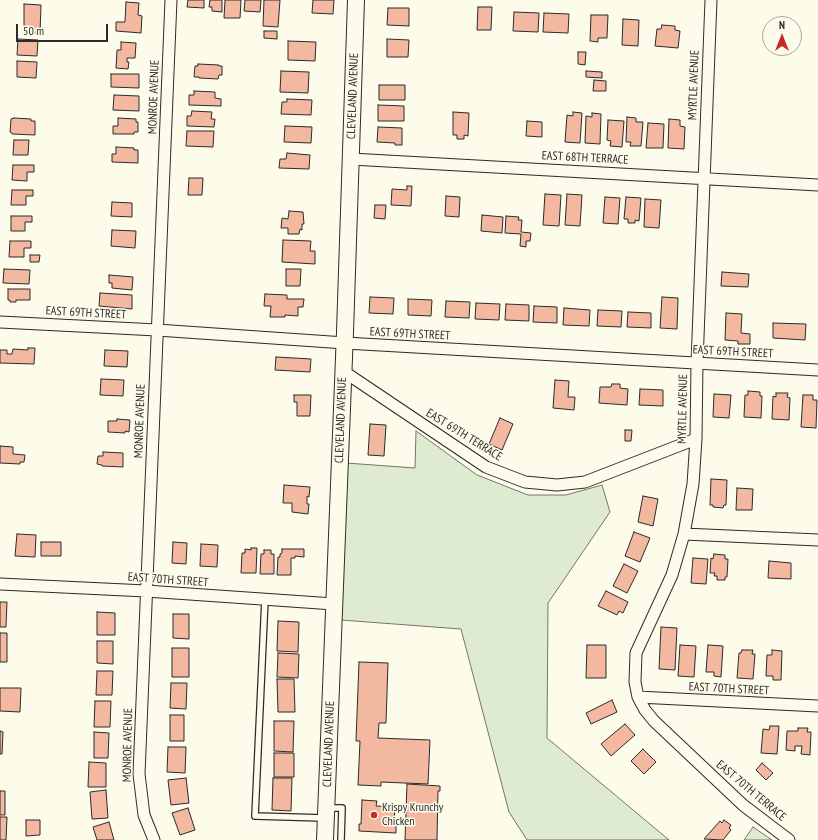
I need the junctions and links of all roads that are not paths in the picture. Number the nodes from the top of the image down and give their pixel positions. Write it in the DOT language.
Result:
graph roads {
  1 [pos="171,0"];
  2 [pos="356,0"];
  3 [pos="711,0"];
  4 [pos="351,159"];
  5 [pos="704,178"];
  6 [pos="818,185"];
  7 [pos="0,322"];
  8 [pos="157,330"];
  9 [pos="345,343"];
  10 [pos="697,363"];
  11 [pos="818,370"];
  12 [pos="343,371"];
  13 [pos="696,439"];
  14 [pos="684,534"];
  15 [pos="818,540"];
  16 [pos="0,584"];
  17 [pos="146,591"];
  18 [pos="265,599"];
  19 [pos="334,604"];
  20 [pos="638,697"];
  21 [pos="818,706"];
  22 [pos="697,762"];
  23 [pos="327,813"];
  24 [pos="344,839"];
  25 [pos="154,840"];
  26 [pos="325,840"];
  27 [pos="789,840"];
  1 -- 8 [label="street, MONROE AVENUE"];
  2 -- 4 [label="main road, CLEVELAND AVENUE"];
  3 -- 5 [label="street, MYRTLE AVENUE"];
  4 -- 5 [label="street, EAST 68TH TERRACE"];
  4 -- 9 [label="main road, CLEVELAND AVENUE"];
  5 -- 6 [label="street, EAST 68TH TERRACE"];
  5 -- 10 [label="street, MYRTLE AVENUE"];
  7 -- 8 [label="street, EAST 69TH STREET"];
  8 -- 9 [label="street, EAST 69TH STREET"];
  8 -- 17 [label="street, MONROE AVENUE"];
  9 -- 10 [label="street, EAST 69TH STREET"];
  9 -- 12 [label="main road, CLEVELAND AVENUE"];
  10 -- 11 [label="street, EAST 69TH STREET"];
  10 -- 13 [label="street, MYRTLE AVENUE"];
  12 -- 13 [label="street, EAST 69TH TERRACE"];
  12 -- 19 [label="main road, CLEVELAND AVENUE"];
  13 -- 14 [label="street, MYRTLE AVENUE"];
  14 -- 15 [label="street"];
  14 -- 20 [label="street, MYRTLE AVENUE"];
  16 -- 17 [label="street, EAST 70TH STREET"];
  17 -- 18 [label="street, EAST 70TH STREET"];
  17 -- 25 [label="street, MONROE AVENUE"];
  18 -- 19 [label="street, EAST 70TH STREET"];
  18 -- 23 [label="lane"];
  19 -- 23 [label="main road, CLEVELAND AVENUE"];
  20 -- 21 [label="street, EAST 70TH STREET"];
  20 -- 22 [label="street, MYRTLE AVENUE"];
  22 -- 27 [label="street, EAST 70TH TERRACE"];
  23 -- 24 [label="lane"];
  23 -- 26 [label="main road, CLEVELAND AVENUE"];
}
